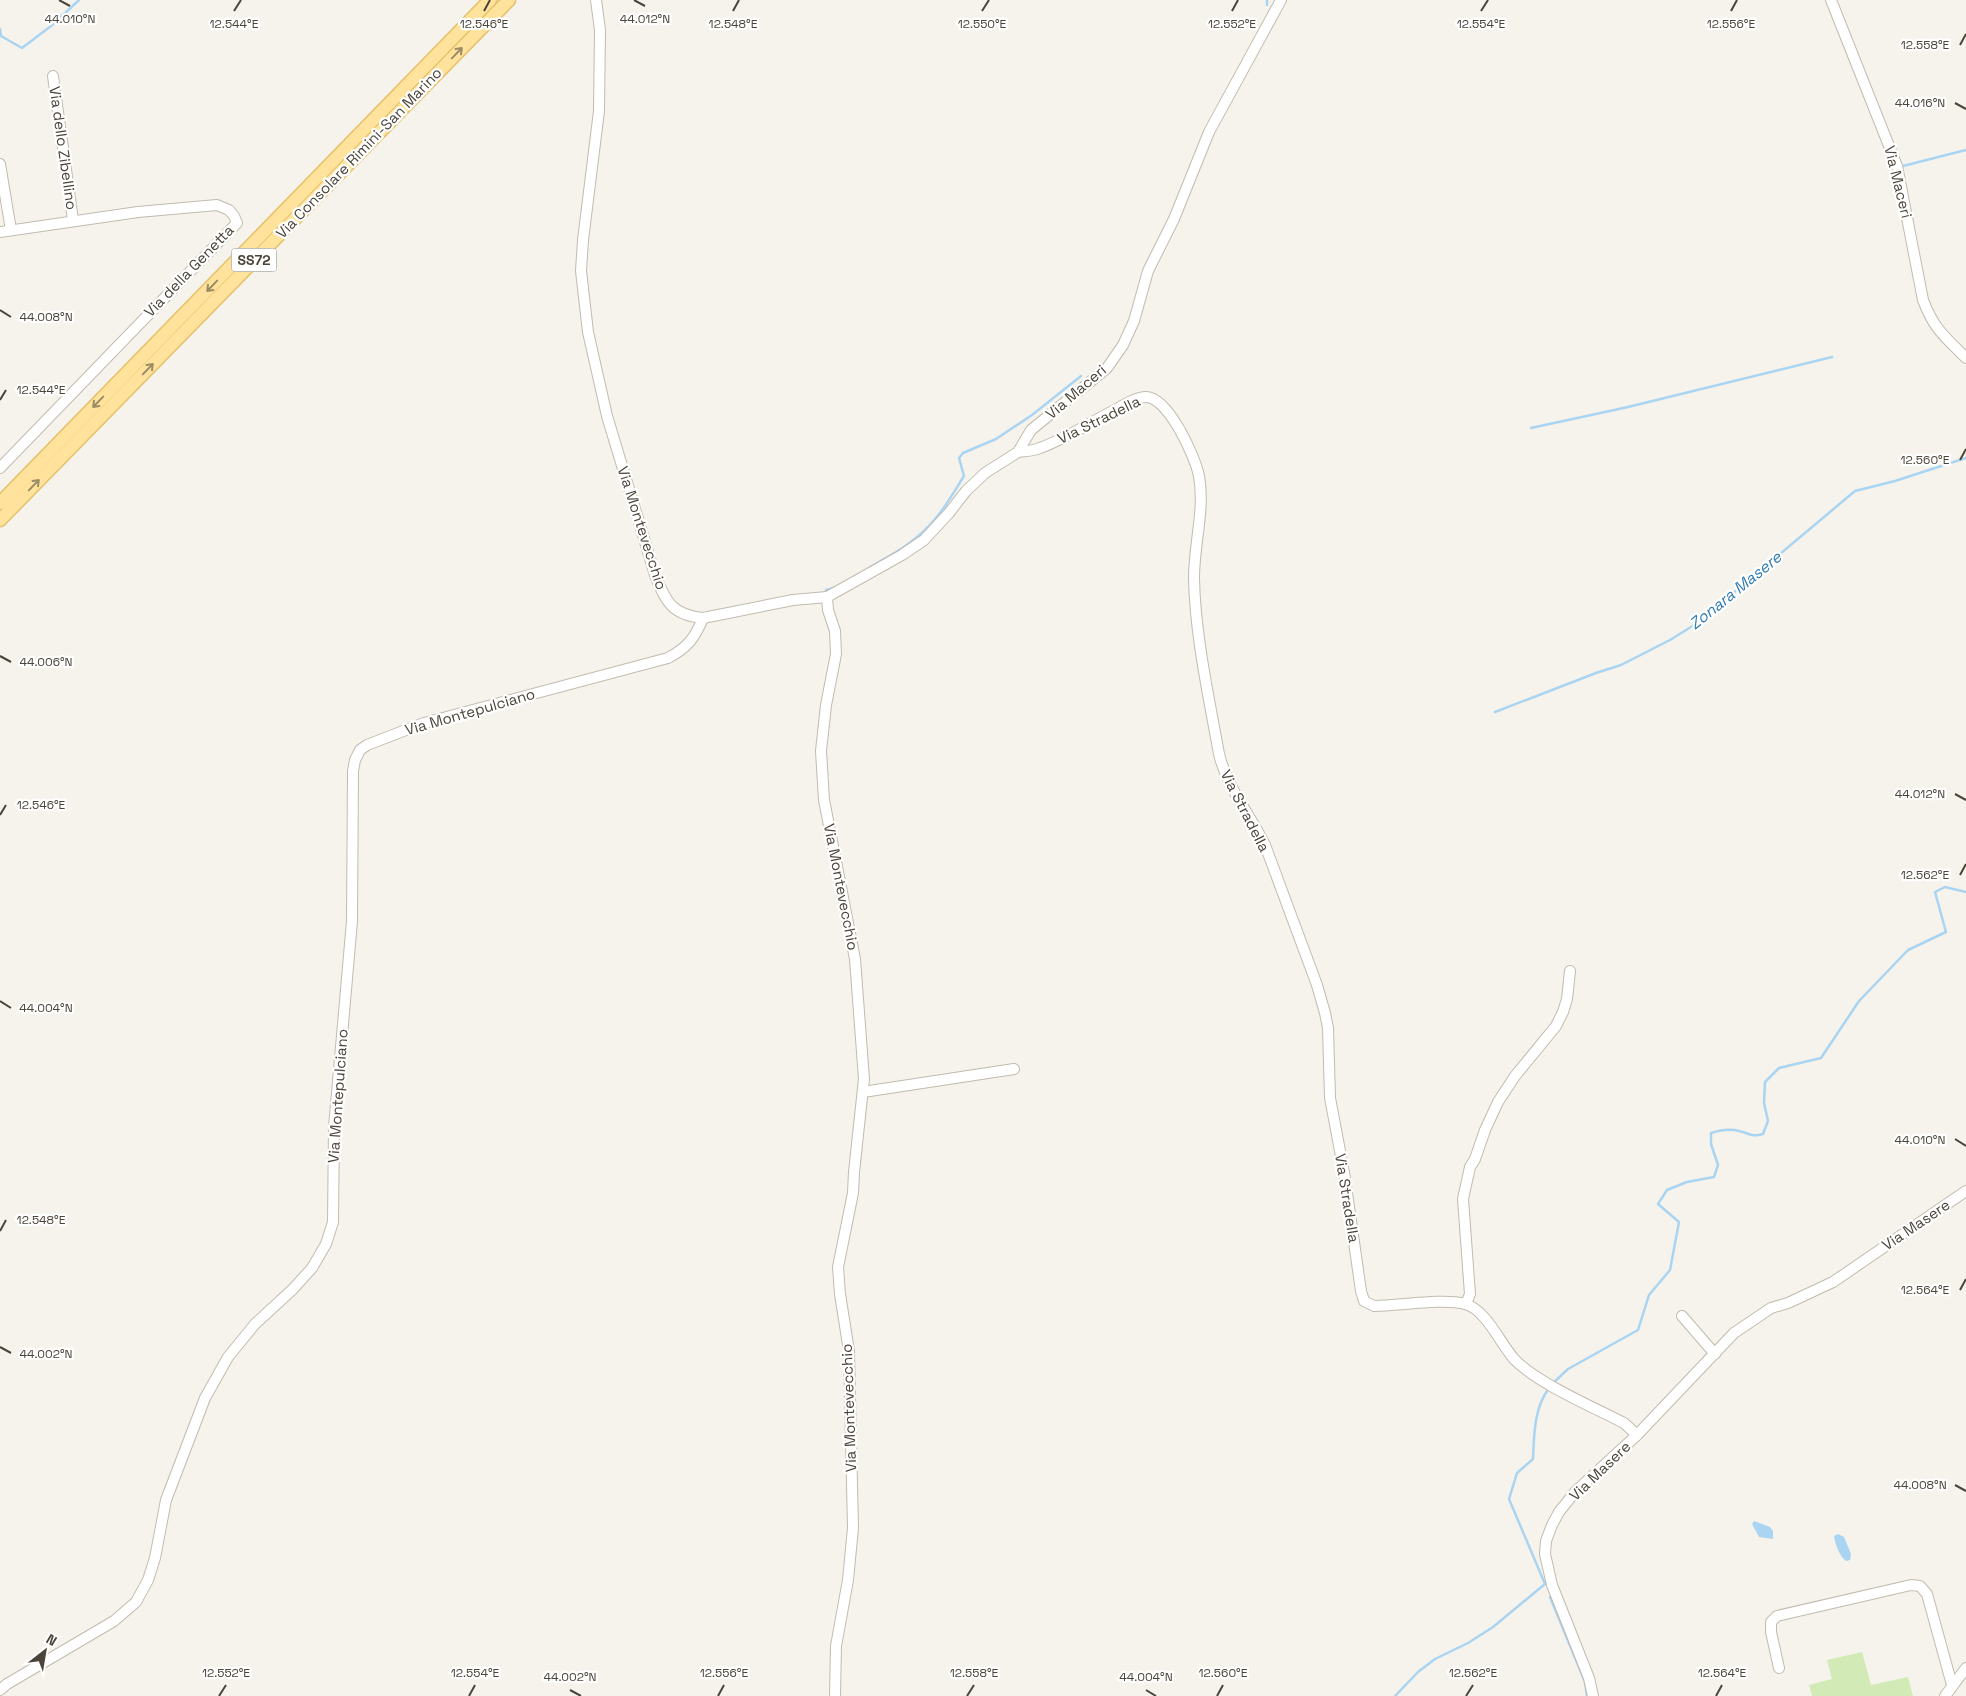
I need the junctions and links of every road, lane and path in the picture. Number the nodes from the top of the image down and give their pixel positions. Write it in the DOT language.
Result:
graph roads {
  1 [pos="490,0"];
  2 [pos="509,0"];
  3 [pos="596,0"];
  4 [pos="1282,0"];
  5 [pos="1831,0"];
  6 [pos="53,76"];
  7 [pos="0,164"];
  8 [pos="73,220"];
  9 [pos="5,231"];
  10 [pos="1966,358"];
  11 [pos="1018,452"];
  12 [pos="0,468"];
  13 [pos="0,503"];
  14 [pos="0,520"];
  15 [pos="827,597"];
  16 [pos="703,618"];
  17 [pos="1570,972"];
  18 [pos="1014,1069"];
  19 [pos="863,1092"];
  20 [pos="1966,1191"];
  21 [pos="1466,1304"];
  22 [pos="1682,1316"];
  23 [pos="1715,1354"];
  24 [pos="1637,1435"];
  25 [pos="1779,1668"];
  26 [pos="1966,1668"];
  27 [pos="1952,1685"];
  28 [pos="0,1690"];
  29 [pos="835,1696"];
  30 [pos="1593,1696"];
  31 [pos="1945,1696"];
  1 -- 13 [label="main road, Via Consolare Rimini-San Marino / SS72, one-way"];
  14 -- 2 [label="main road, Via Consolare Rimini-San Marino / SS72, one-way"];
  3 -- 16 [label="street, Via Montevecchio"];
  4 -- 11 [label="street, Via Maceri"];
  5 -- 10 [label="street, Via Maceri"];
  6 -- 8 [label="street, Via dello Zibellino"];
  7 -- 9 [label="street, Via della Genetta"];
  8 -- 9 [label="street, Via della Genetta"];
  8 -- 12 [label="street, Via della Genetta"];
  11 -- 15 [label="street, Via Maceri"];
  11 -- 21 [label="street, Via Stradella"];
  15 -- 16 [label="street, Via Montevecchio"];
  15 -- 19 [label="street, Via Montevecchio"];
  16 -- 28 [label="street, Via Montepulciano"];
  17 -- 21 [label="street"];
  18 -- 19 [label="street"];
  19 -- 29 [label="street, Via Montevecchio"];
  20 -- 23 [label="street, Via Masere"];
  21 -- 24 [label="street"];
  22 -- 23 [label="street"];
  23 -- 24 [label="street, Via Masere"];
  24 -- 30 [label="street, Via Masere"];
  25 -- 27 [label="street"];
  26 -- 27 [label="street"];
  27 -- 31 [label="street"];
}
